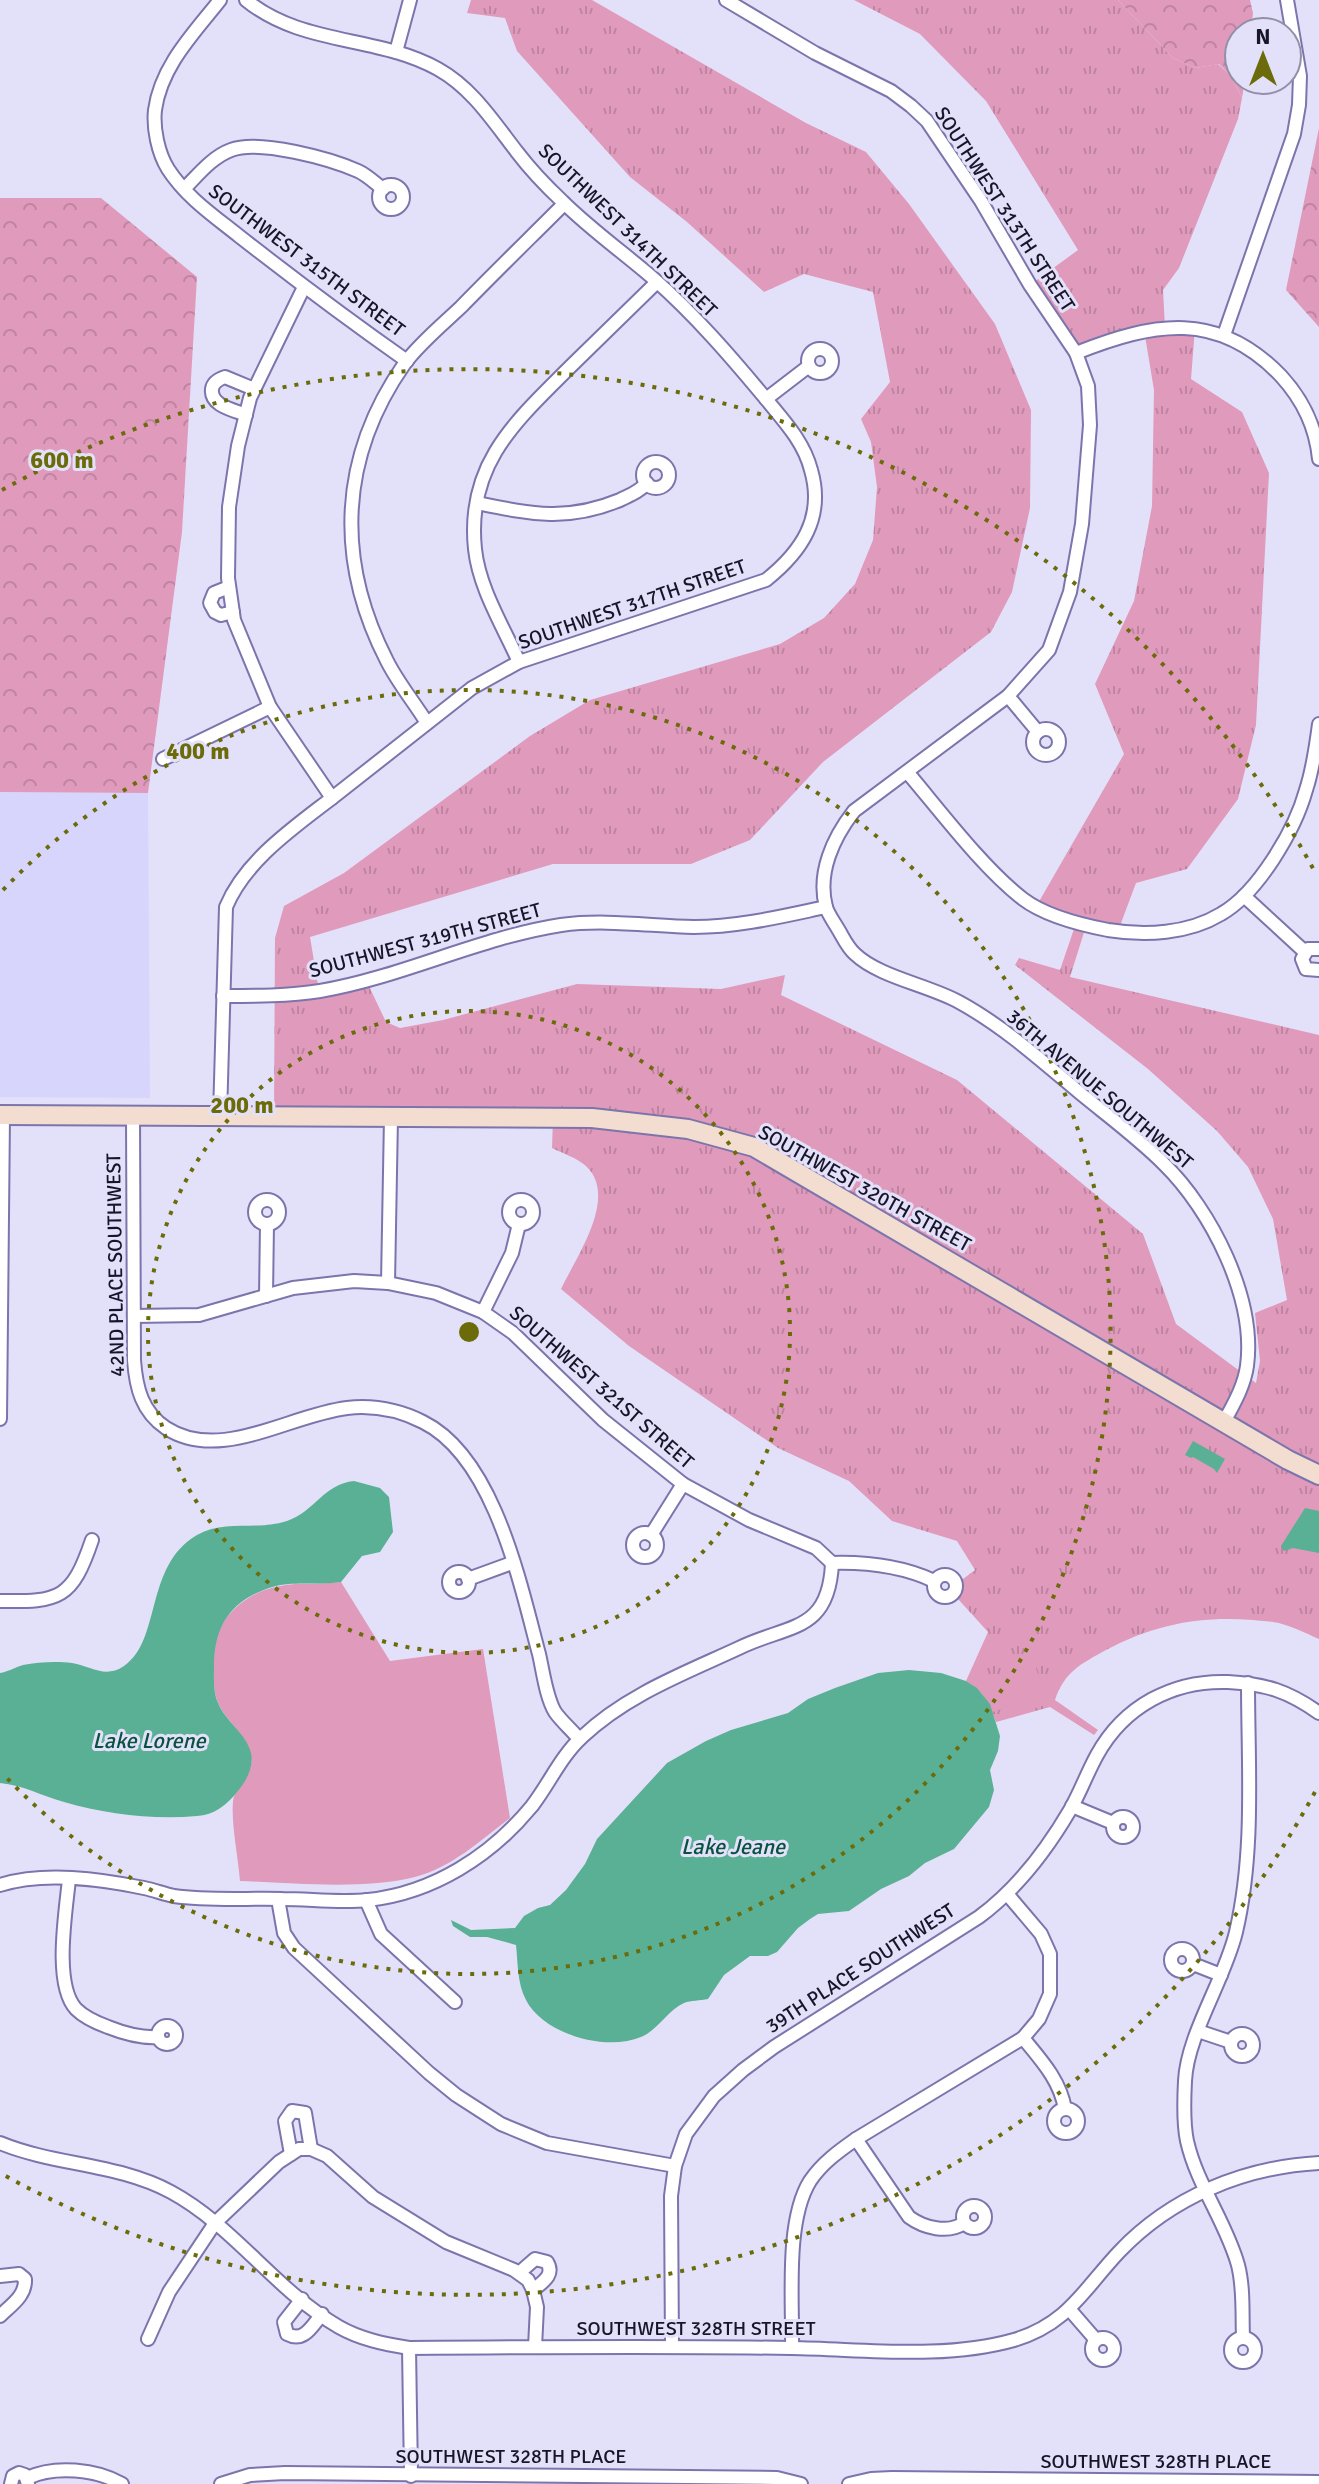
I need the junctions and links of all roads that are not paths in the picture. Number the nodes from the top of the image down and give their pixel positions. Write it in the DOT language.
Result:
graph roads {
  1 [pos="220,0"];
  2 [pos="246,0"];
  3 [pos="410,0"];
  4 [pos="726,0"];
  5 [pos="1287,0"];
  6 [pos="396,52"];
  7 [pos="184,189"];
  8 [pos="383,189"];
  9 [pos="564,204"];
  10 [pos="657,282"];
  11 [pos="304,287"];
  12 [pos="1224,335"];
  13 [pos="1076,353"];
  14 [pos="407,361"];
  15 [pos="809,366"];
  16 [pos="254,389"];
  17 [pos="766,399"];
  18 [pos="246,415"];
  19 [pos="1319,459"];
  20 [pos="647,483"];
  21 [pos="477,503"];
  22 [pos="812,519"];
  23 [pos="229,587"];
  24 [pos="233,612"];
  25 [pos="519,662"];
  26 [pos="1008,696"];
  27 [pos="270,707"];
  28 [pos="427,723"];
  29 [pos="1319,724"];
  30 [pos="1038,732"];
  31 [pos="163,759"];
  32 [pos="908,773"];
  33 [pos="332,798"];
  34 [pos="1244,896"];
  35 [pos="826,907"];
  36 [pos="1319,949"];
  37 [pos="1305,952"];
  38 [pos="1319,970"];
  39 [pos="223,996"];
  40 [pos="2,1115"];
  41 [pos="133,1116"];
  42 [pos="220,1116"];
  43 [pos="391,1117"];
  44 [pos="1,1203"];
  45 [pos="267,1224"];
  46 [pos="519,1224"];
  47 [pos="388,1283"];
  48 [pos="266,1296"];
  49 [pos="483,1312"];
  50 [pos="134,1316"];
  51 [pos="1,1329"];
  52 [pos="0,1419"];
  53 [pos="1224,1422"];
  54 [pos="1319,1475"];
  55 [pos="683,1484"];
  56 [pos="651,1535"];
  57 [pos="92,1540"];
  58 [pos="512,1563"];
  59 [pos="832,1563"];
  60 [pos="468,1579"];
  61 [pos="934,1581"];
  62 [pos="0,1601"];
  63 [pos="1248,1683"];
  64 [pos="1319,1713"];
  65 [pos="579,1739"];
  66 [pos="1072,1806"];
  67 [pos="1113,1823"];
  68 [pos="69,1879"];
  69 [pos="0,1885"];
  70 [pos="1008,1895"];
  71 [pos="278,1899"];
  72 [pos="366,1900"];
  73 [pos="1193,1964"];
  74 [pos="1221,1975"];
  75 [pos="455,2002"];
  76 [pos="1198,2031"];
  77 [pos="158,2037"];
  78 [pos="1023,2038"];
  79 [pos="1231,2042"];
  80 [pos="1065,2109"];
  81 [pos="856,2139"];
  82 [pos="0,2143"];
  83 [pos="301,2151"];
  84 [pos="1319,2163"];
  85 [pos="675,2166"];
  86 [pos="1207,2191"];
  87 [pos="215,2223"];
  88 [pos="964,2223"];
  89 [pos="519,2273"];
  90 [pos="0,2276"];
  91 [pos="533,2290"];
  92 [pos="302,2299"];
  93 [pos="1070,2310"];
  94 [pos="322,2314"];
  95 [pos="0,2316"];
  96 [pos="1243,2337"];
  97 [pos="148,2339"];
  98 [pos="1096,2340"];
  99 [pos="535,2347"];
  100 [pos="672,2347"];
  101 [pos="409,2348"];
  102 [pos="792,2348"];
  103 [pos="411,2476"];
  104 [pos="672,2480"];
  105 [pos="27,2481"];
  106 [pos="955,2482"];
  107 [pos="1319,2482"];
  108 [pos="11,2484"];
  109 [pos="122,2484"];
  110 [pos="221,2484"];
  111 [pos="801,2484"];
  112 [pos="849,2484"];
  1 -- 7 [label="street"];
  2 -- 6 [label="street, SOUTHWEST 314TH STREET"];
  3 -- 6 [label="street"];
  4 -- 13 [label="street, SOUTHWEST 313TH STREET"];
  5 -- 12 [label="street"];
  6 -- 9 [label="street, SOUTHWEST 314TH STREET"];
  7 -- 8 [label="street"];
  7 -- 11 [label="street, SOUTHWEST 315TH STREET"];
  9 -- 10 [label="street, SOUTHWEST 314TH STREET"];
  9 -- 14 [label="street"];
  10 -- 17 [label="street, SOUTHWEST 314TH STREET"];
  10 -- 21 [label="street"];
  11 -- 14 [label="street, SOUTHWEST 315TH STREET"];
  11 -- 16 [label="street"];
  12 -- 13 [label="street"];
  12 -- 19 [label="street"];
  13 -- 26 [label="street, SOUTHWEST 313TH STREET"];
  14 -- 28 [label="street"];
  15 -- 17 [label="street"];
  16 -- 18 [label="street"];
  16 -- 18 [label="street"];
  17 -- 22 [label="street, SOUTHWEST 314TH STREET"];
  18 -- 23 [label="street"];
  20 -- 21 [label="street"];
  21 -- 25 [label="street"];
  22 -- 25 [label="street, SOUTHWEST 317TH STREET"];
  23 -- 24 [label="street"];
  23 -- 24 [label="street"];
  24 -- 27 [label="street"];
  25 -- 28 [label="street, SOUTHWEST 317TH STREET"];
  26 -- 30 [label="street"];
  26 -- 32 [label="street, SOUTHWEST 313TH STREET"];
  27 -- 31 [label="street"];
  27 -- 33 [label="street"];
  28 -- 33 [label="street, SOUTHWEST 317TH STREET"];
  29 -- 34 [label="street"];
  32 -- 34 [label="street"];
  32 -- 35 [label="street, SOUTHWEST 313TH STREET"];
  33 -- 39 [label="street, SOUTHWEST 317TH STREET"];
  34 -- 37 [label="street"];
  35 -- 39 [label="street, SOUTHWEST 319TH STREET"];
  35 -- 53 [label="street, 36TH AVENUE SOUTHWEST"];
  36 -- 37 [label="street"];
  37 -- 38 [label="street"];
  39 -- 42 [label="street, SOUTHWEST 317TH STREET"];
  40 -- 41 [label="main road, SOUTHWEST 320TH STREET"];
  40 -- 44 [label="street"];
  41 -- 42 [label="main road, SOUTHWEST 320TH STREET"];
  41 -- 50 [label="street, 42ND PLACE SOUTHWEST"];
  42 -- 43 [label="main road, SOUTHWEST 320TH STREET"];
  43 -- 47 [label="street"];
  43 -- 53 [label="main road, SOUTHWEST 320TH STREET"];
  44 -- 51 [label="street"];
  45 -- 48 [label="street"];
  46 -- 49 [label="street"];
  47 -- 48 [label="street, SOUTHWEST 321ST STREET"];
  47 -- 49 [label="street, SOUTHWEST 321ST STREET"];
  48 -- 50 [label="street, SOUTHWEST 321ST STREET"];
  49 -- 55 [label="street, SOUTHWEST 321ST STREET"];
  50 -- 58 [label="street, 42ND PLACE SOUTHWEST"];
  51 -- 52 [label="street"];
  53 -- 54 [label="main road, SOUTHWEST 320TH STREET"];
  55 -- 56 [label="street"];
  55 -- 59 [label="street, SOUTHWEST 321ST STREET"];
  57 -- 62 [label="street"];
  58 -- 60 [label="street"];
  58 -- 65 [label="street"];
  59 -- 61 [label="street"];
  59 -- 65 [label="street"];
  63 -- 64 [label="street, 39TH PLACE SOUTHWEST"];
  63 -- 66 [label="street, 39TH PLACE SOUTHWEST"];
  63 -- 74 [label="street"];
  65 -- 72 [label="street"];
  66 -- 67 [label="street"];
  66 -- 70 [label="street, 39TH PLACE SOUTHWEST"];
  68 -- 69 [label="street"];
  68 -- 71 [label="street"];
  68 -- 77 [label="street"];
  70 -- 78 [label="street"];
  70 -- 85 [label="street, 39TH PLACE SOUTHWEST"];
  71 -- 72 [label="street"];
  71 -- 85 [label="street"];
  72 -- 75 [label="street"];
  73 -- 74 [label="street"];
  74 -- 76 [label="street"];
  76 -- 79 [label="street"];
  76 -- 86 [label="street"];
  78 -- 80 [label="street"];
  78 -- 81 [label="street"];
  81 -- 88 [label="street"];
  81 -- 102 [label="street"];
  82 -- 87 [label="street, SOUTHWEST 328TH STREET"];
  83 -- 83 [label="street"];
  83 -- 87 [label="street"];
  83 -- 89 [label="street"];
  84 -- 86 [label="street, SOUTHWEST 328TH STREET"];
  85 -- 100 [label="street, 39TH PLACE SOUTHWEST"];
  86 -- 93 [label="street, SOUTHWEST 328TH STREET"];
  86 -- 96 [label="street"];
  87 -- 92 [label="street, SOUTHWEST 328TH STREET"];
  87 -- 97 [label="street"];
  89 -- 91 [label="street"];
  89 -- 91 [label="street"];
  90 -- 95 [label="street"];
  91 -- 99 [label="street"];
  92 -- 94 [label="street, SOUTHWEST 328TH STREET"];
  92 -- 94 [label="street"];
  93 -- 98 [label="street"];
  93 -- 102 [label="street, SOUTHWEST 328TH STREET"];
  94 -- 101 [label="street, SOUTHWEST 328TH STREET"];
  99 -- 100 [label="street, SOUTHWEST 328TH STREET"];
  99 -- 101 [label="street, SOUTHWEST 328TH STREET"];
  100 -- 102 [label="street, SOUTHWEST 328TH STREET"];
  101 -- 103 [label="street"];
  103 -- 104 [label="street, SOUTHWEST 328TH PLACE"];
  103 -- 110 [label="street, SOUTHWEST 328TH PLACE"];
  104 -- 111 [label="street, SOUTHWEST 328TH PLACE"];
  105 -- 108 [label="street"];
  105 -- 109 [label="street"];
  106 -- 107 [label="street, SOUTHWEST 328TH PLACE"];
  106 -- 112 [label="street, SOUTHWEST 328TH PLACE"];
}
